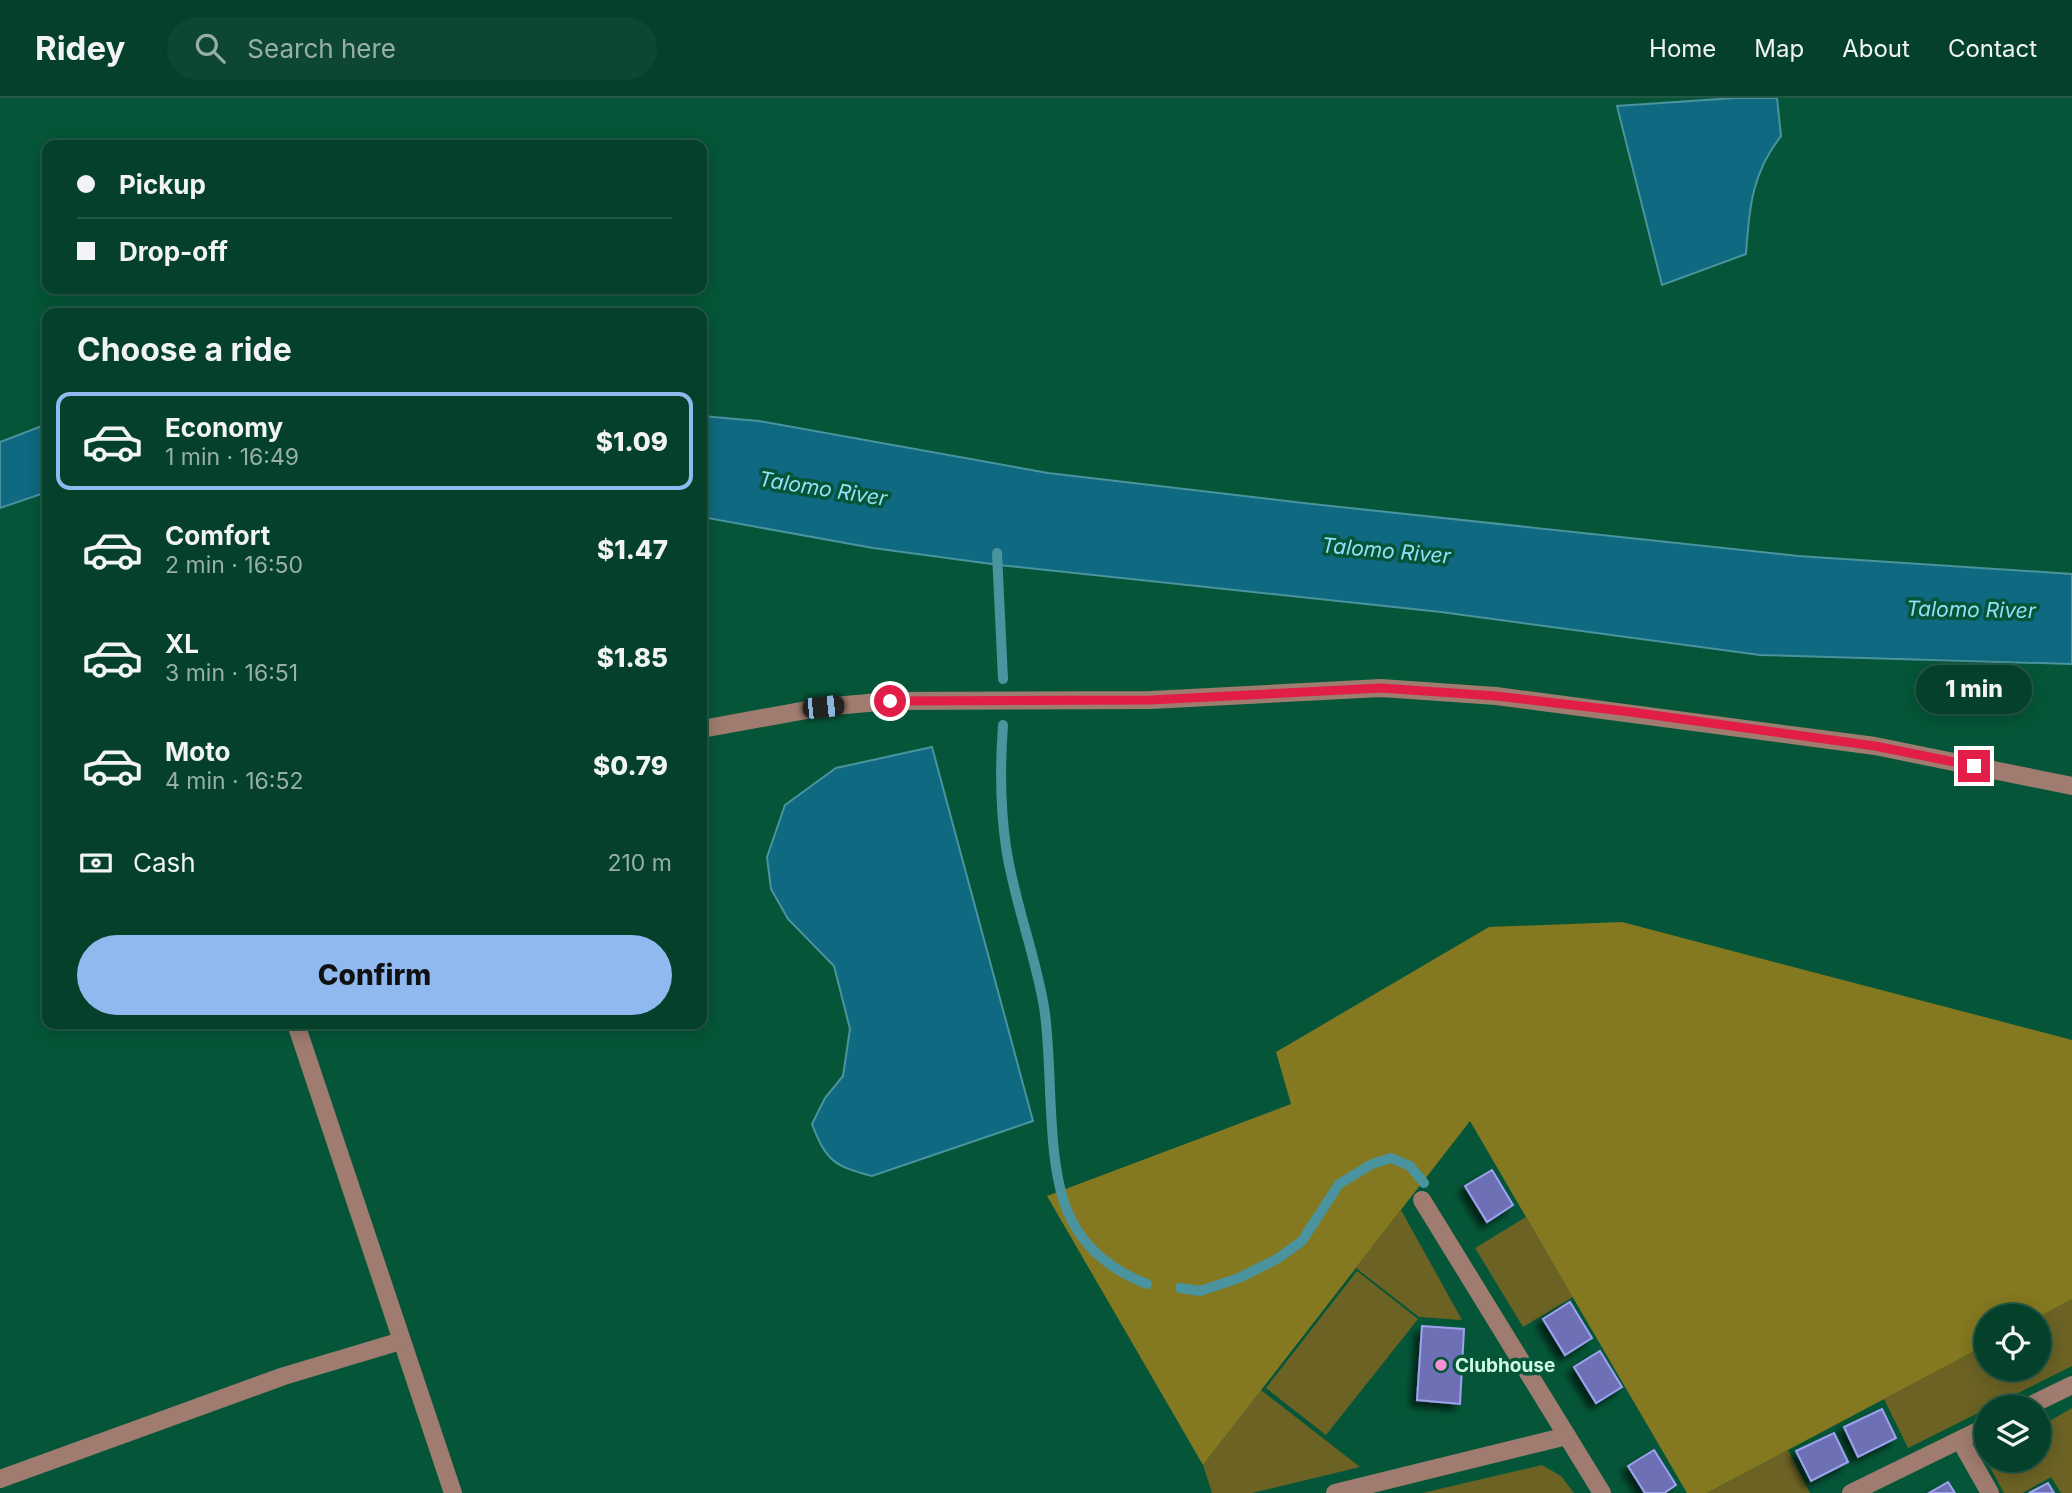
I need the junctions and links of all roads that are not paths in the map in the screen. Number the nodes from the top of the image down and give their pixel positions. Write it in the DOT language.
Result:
graph roads {
  1 [pos="707,728"];
  2 [pos="2072,786"];
  3 [pos="298,1029"];
  4 [pos="1422,1200"];
  5 [pos="401,1341"];
  6 [pos="2072,1385"];
  7 [pos="2051,1396"];
  8 [pos="1974,1433"];
  9 [pos="1567,1436"];
  10 [pos="1960,1440"];
  11 [pos="0,1479"];
  12 [pos="1359,1490"];
  13 [pos="453,1493"];
  14 [pos="1335,1493"];
  15 [pos="1602,1493"];
  16 [pos="1851,1493"];
  17 [pos="1990,1493"];
  1 -- 2 [label="street"];
  3 -- 5 [label="street"];
  4 -- 9 [label="street"];
  5 -- 11 [label="street"];
  5 -- 13 [label="street"];
  6 -- 7 [label="street"];
  8 -- 10 [label="street"];
  9 -- 12 [label="street"];
  9 -- 15 [label="street"];
  10 -- 16 [label="street"];
  10 -- 17 [label="street"];
  12 -- 14 [label="street"];
}
